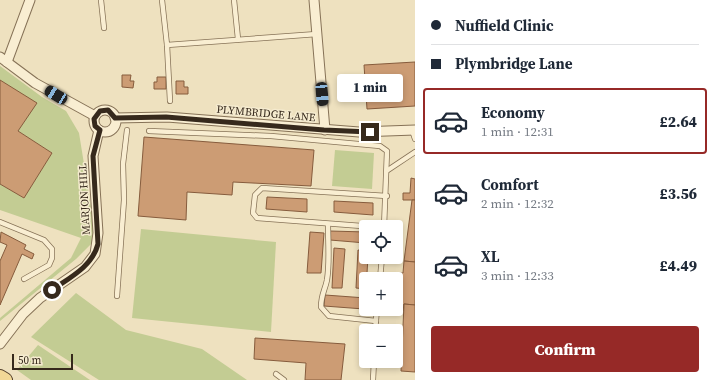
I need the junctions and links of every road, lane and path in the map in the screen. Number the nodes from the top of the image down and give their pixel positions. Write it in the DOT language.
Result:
graph roads {
  1 [pos="30,0"];
  2 [pos="102,0"];
  3 [pos="162,0"];
  4 [pos="234,0"];
  5 [pos="314,0"];
  6 [pos="104,28"];
  7 [pos="317,34"];
  8 [pos="238,39"];
  9 [pos="167,45"];
  10 [pos="3,60"];
  11 [pos="170,101"];
  12 [pos="95,116"];
  13 [pos="115,118"];
  14 [pos="100,130"];
  15 [pos="127,130"];
  16 [pos="324,130"];
  17 [pos="149,131"];
  18 [pos="414,133"];
  19 [pos="415,152"];
  20 [pos="388,170"];
  21 [pos="387,196"];
  22 [pos="385,220"];
  23 [pos="0,222"];
  24 [pos="328,224"];
  25 [pos="359,226"];
  26 [pos="24,279"];
  27 [pos="117,296"];
  28 [pos="376,316"];
  29 [pos="376,321"];
  30 [pos="376,324"];
  31 [pos="0,344"];
  32 [pos="374,368"];
  33 [pos="276,374"];
  34 [pos="0,377"];
  35 [pos="5,380"];
  36 [pos="284,380"];
  37 [pos="373,380"];
  1 -- 10 [label="street"];
  2 -- 6 [label="lane"];
  3 -- 9 [label="lane"];
  4 -- 8 [label="lane"];
  5 -- 7 [label="street"];
  7 -- 8 [label="lane"];
  7 -- 16 [label="street"];
  8 -- 9 [label="lane"];
  9 -- 11 [label="lane"];
  10 -- 12 [label="street"];
  12 -- 13 [label="street"];
  12 -- 14 [label="street"];
  13 -- 14 [label="street"];
  13 -- 16 [label="street, PLYMBRIDGE LANE"];
  14 -- 31 [label="street, MARJON HILL"];
  15 -- 27 [label="lane"];
  16 -- 18 [label="street, PLYMBRIDGE LANE"];
  17 -- 20 [label="lane"];
  19 -- 20 [label="lane"];
  20 -- 21 [label="lane"];
  21 -- 22 [label="lane"];
  21 -- 24 [label="lane"];
  23 -- 26 [label="lane"];
  24 -- 25 [label="lane"];
  24 -- 29 [label="lane"];
  28 -- 29 [label="lane"];
  29 -- 30 [label="lane"];
  32 -- 37 [label="lane"];
  33 -- 36 [label="lane"];
  34 -- 35 [label="main road"];
}
